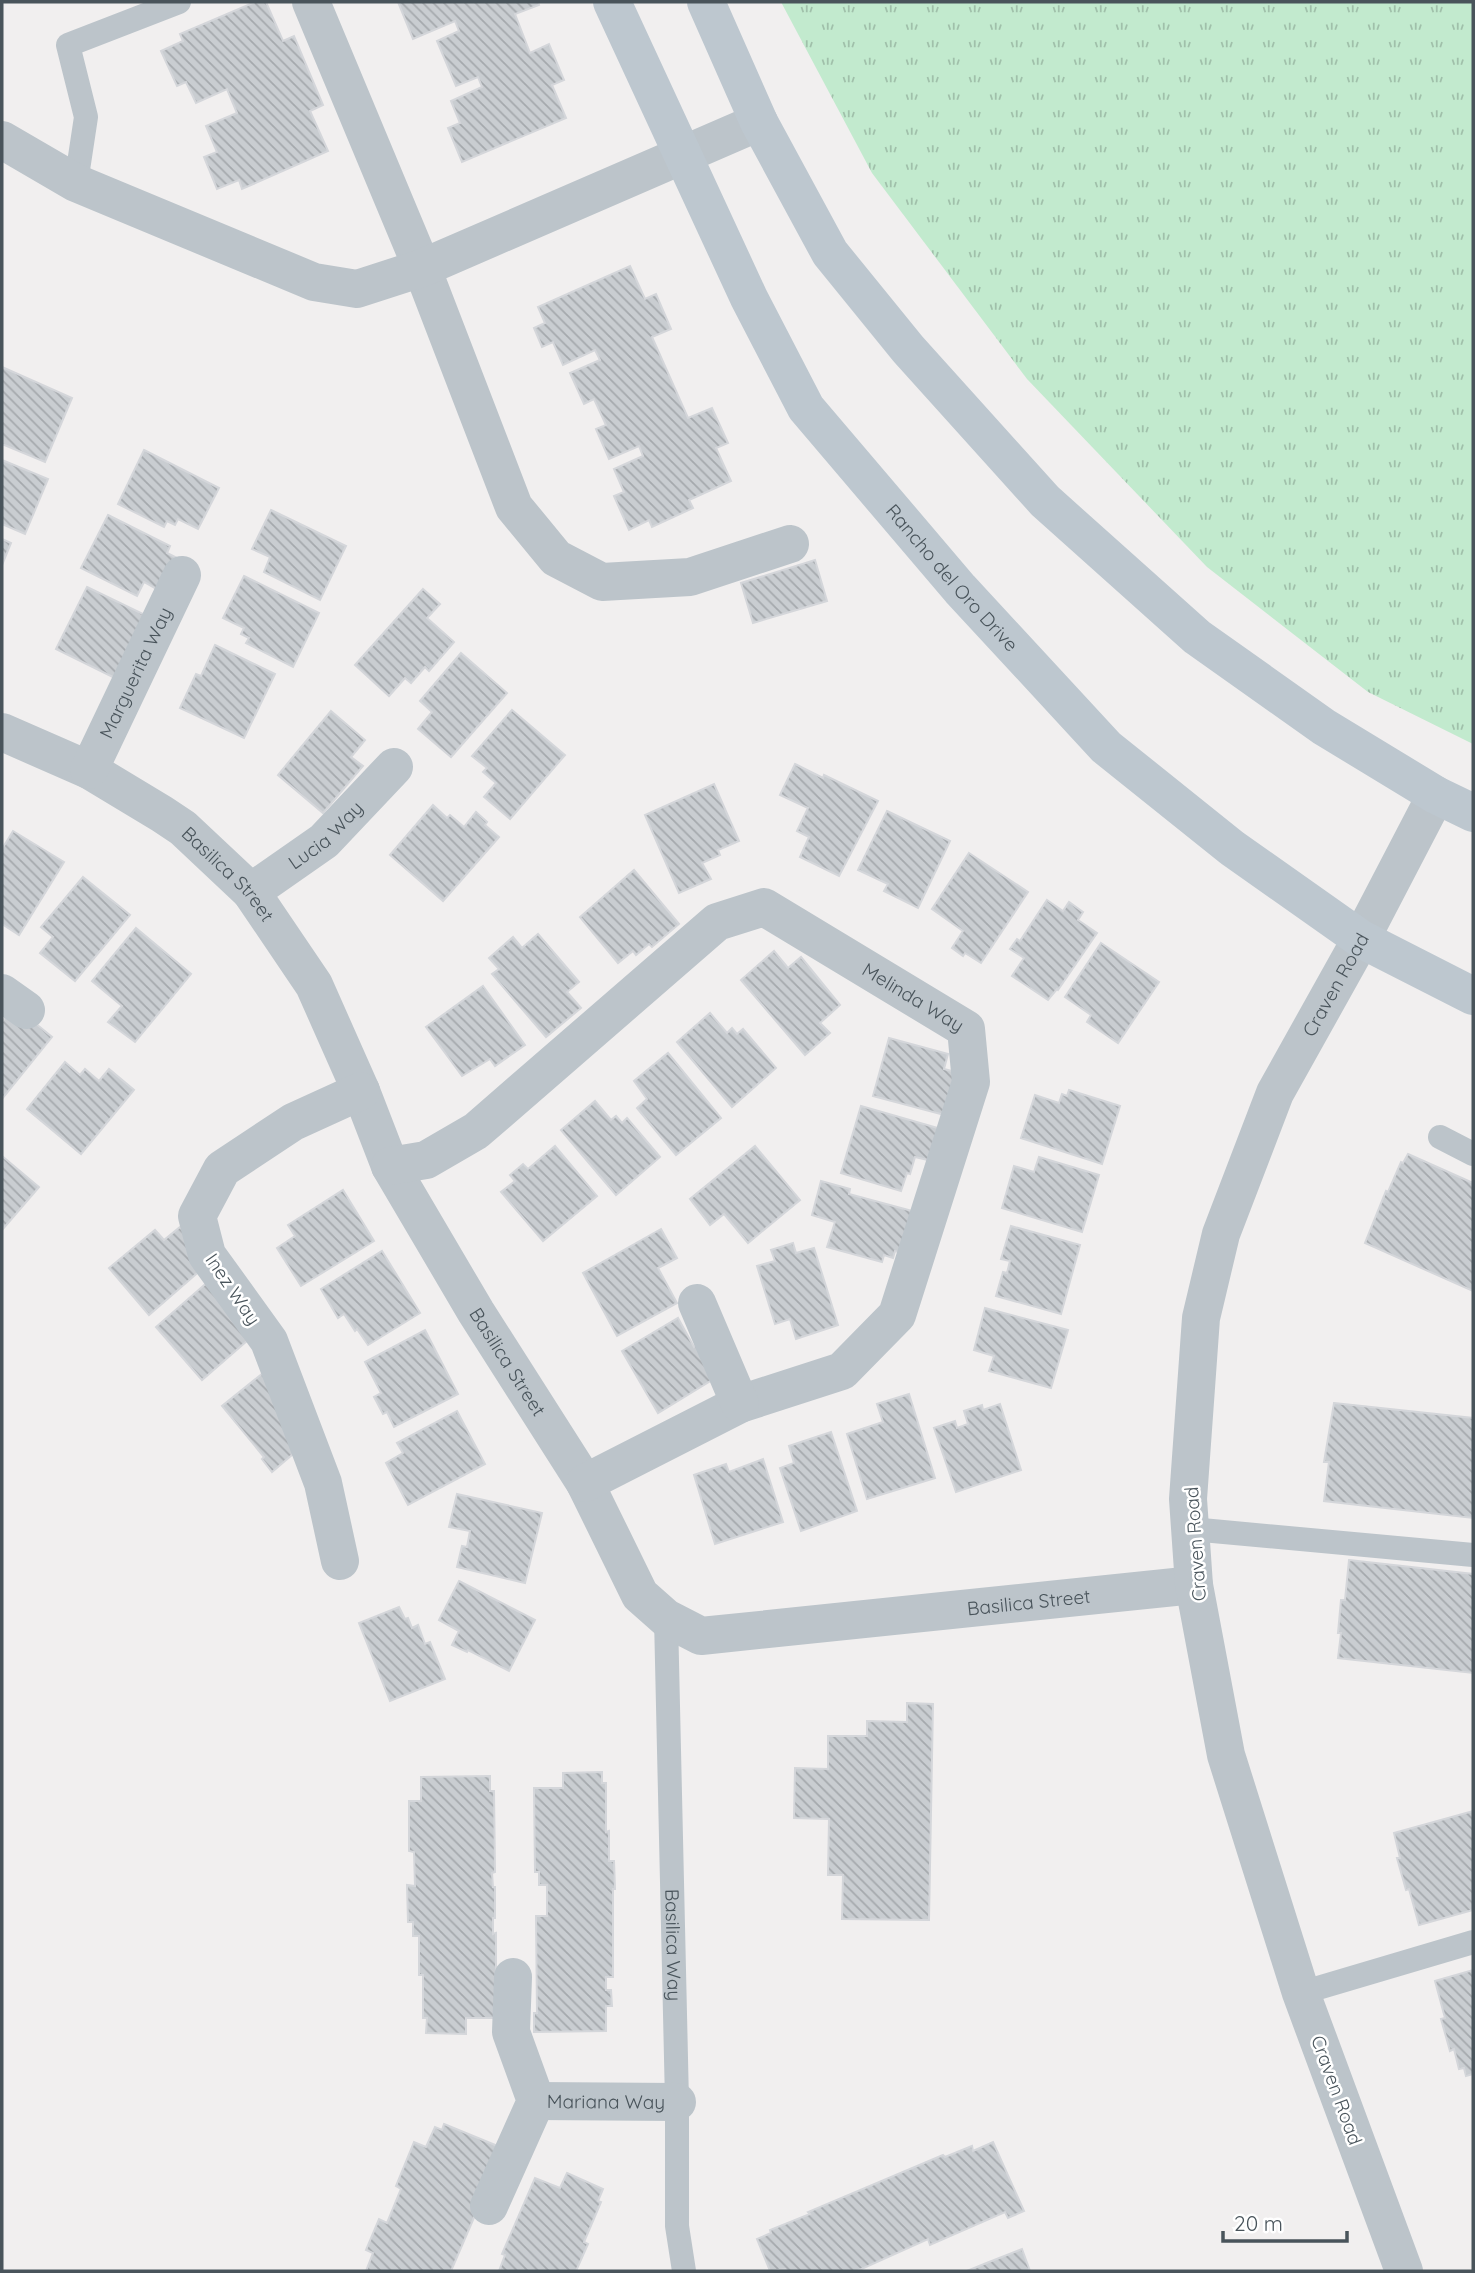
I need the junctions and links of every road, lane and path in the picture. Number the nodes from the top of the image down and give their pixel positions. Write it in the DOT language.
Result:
graph roads {
  1 [pos="179,2"];
  2 [pos="311,2"];
  3 [pos="612,2"];
  4 [pos="706,2"];
  5 [pos="760,122"];
  6 [pos="2,141"];
  7 [pos="683,155"];
  8 [pos="76,183"];
  9 [pos="422,268"];
  10 [pos="790,544"];
  11 [pos="182,575"];
  12 [pos="2,732"];
  13 [pos="394,767"];
  14 [pos="89,770"];
  15 [pos="1436,795"];
  16 [pos="1473,813"];
  17 [pos="251,892"];
  18 [pos="1361,939"];
  19 [pos="1473,996"];
  20 [pos="360,1091"];
  21 [pos="1440,1137"];
  22 [pos="1473,1154"];
  23 [pos="390,1166"];
  24 [pos="697,1303"];
  25 [pos="740,1404"];
  26 [pos="585,1483"];
  27 [pos="1191,1529"];
  28 [pos="1473,1555"];
  29 [pos="340,1561"];
  30 [pos="1194,1586"];
  31 [pos="666,1618"];
  32 [pos="1473,1942"];
  33 [pos="513,1977"];
  34 [pos="1301,1993"];
  35 [pos="536,2101"];
  36 [pos="677,2102"];
  37 [pos="489,2206"];
  38 [pos="684,2271"];
  39 [pos="1404,2271"];
  1 -- 8 [label="lane"];
  2 -- 9 [label="street"];
  3 -- 7 [label="main road, Rancho del Oro Drive"];
  4 -- 5 [label="main road"];
  5 -- 7 [label="street"];
  5 -- 15 [label="main road"];
  6 -- 8 [label="street"];
  7 -- 9 [label="street"];
  7 -- 18 [label="main road, Rancho del Oro Drive"];
  8 -- 9 [label="street"];
  9 -- 10 [label="street"];
  11 -- 14 [label="street, Marguerita Way"];
  12 -- 14 [label="street, Basilica Street"];
  13 -- 17 [label="street, Lucia Way"];
  14 -- 17 [label="street, Basilica Street"];
  15 -- 16 [label="main road"];
  15 -- 18 [label="street, Craven Road"];
  17 -- 20 [label="street, Basilica Street"];
  18 -- 19 [label="main road, Rancho del Oro Drive"];
  18 -- 27 [label="street, Craven Road"];
  20 -- 23 [label="street, Basilica Street"];
  20 -- 29 [label="street, Inez Way"];
  21 -- 22 [label="lane"];
  23 -- 25 [label="street, Melinda Way"];
  23 -- 26 [label="street, Basilica Street"];
  24 -- 25 [label="street"];
  25 -- 26 [label="street, Melinda Way"];
  26 -- 31 [label="street, Basilica Street"];
  27 -- 28 [label="lane"];
  27 -- 30 [label="street, Craven Road"];
  30 -- 31 [label="street, Basilica Street"];
  30 -- 34 [label="street, Craven Road"];
  31 -- 36 [label="lane, Basilica Way"];
  32 -- 34 [label="lane"];
  33 -- 35 [label="street"];
  34 -- 39 [label="street, Craven Road"];
  35 -- 36 [label="street, Mariana Way"];
  35 -- 37 [label="street"];
  36 -- 38 [label="lane, Basilica Way"];
}
